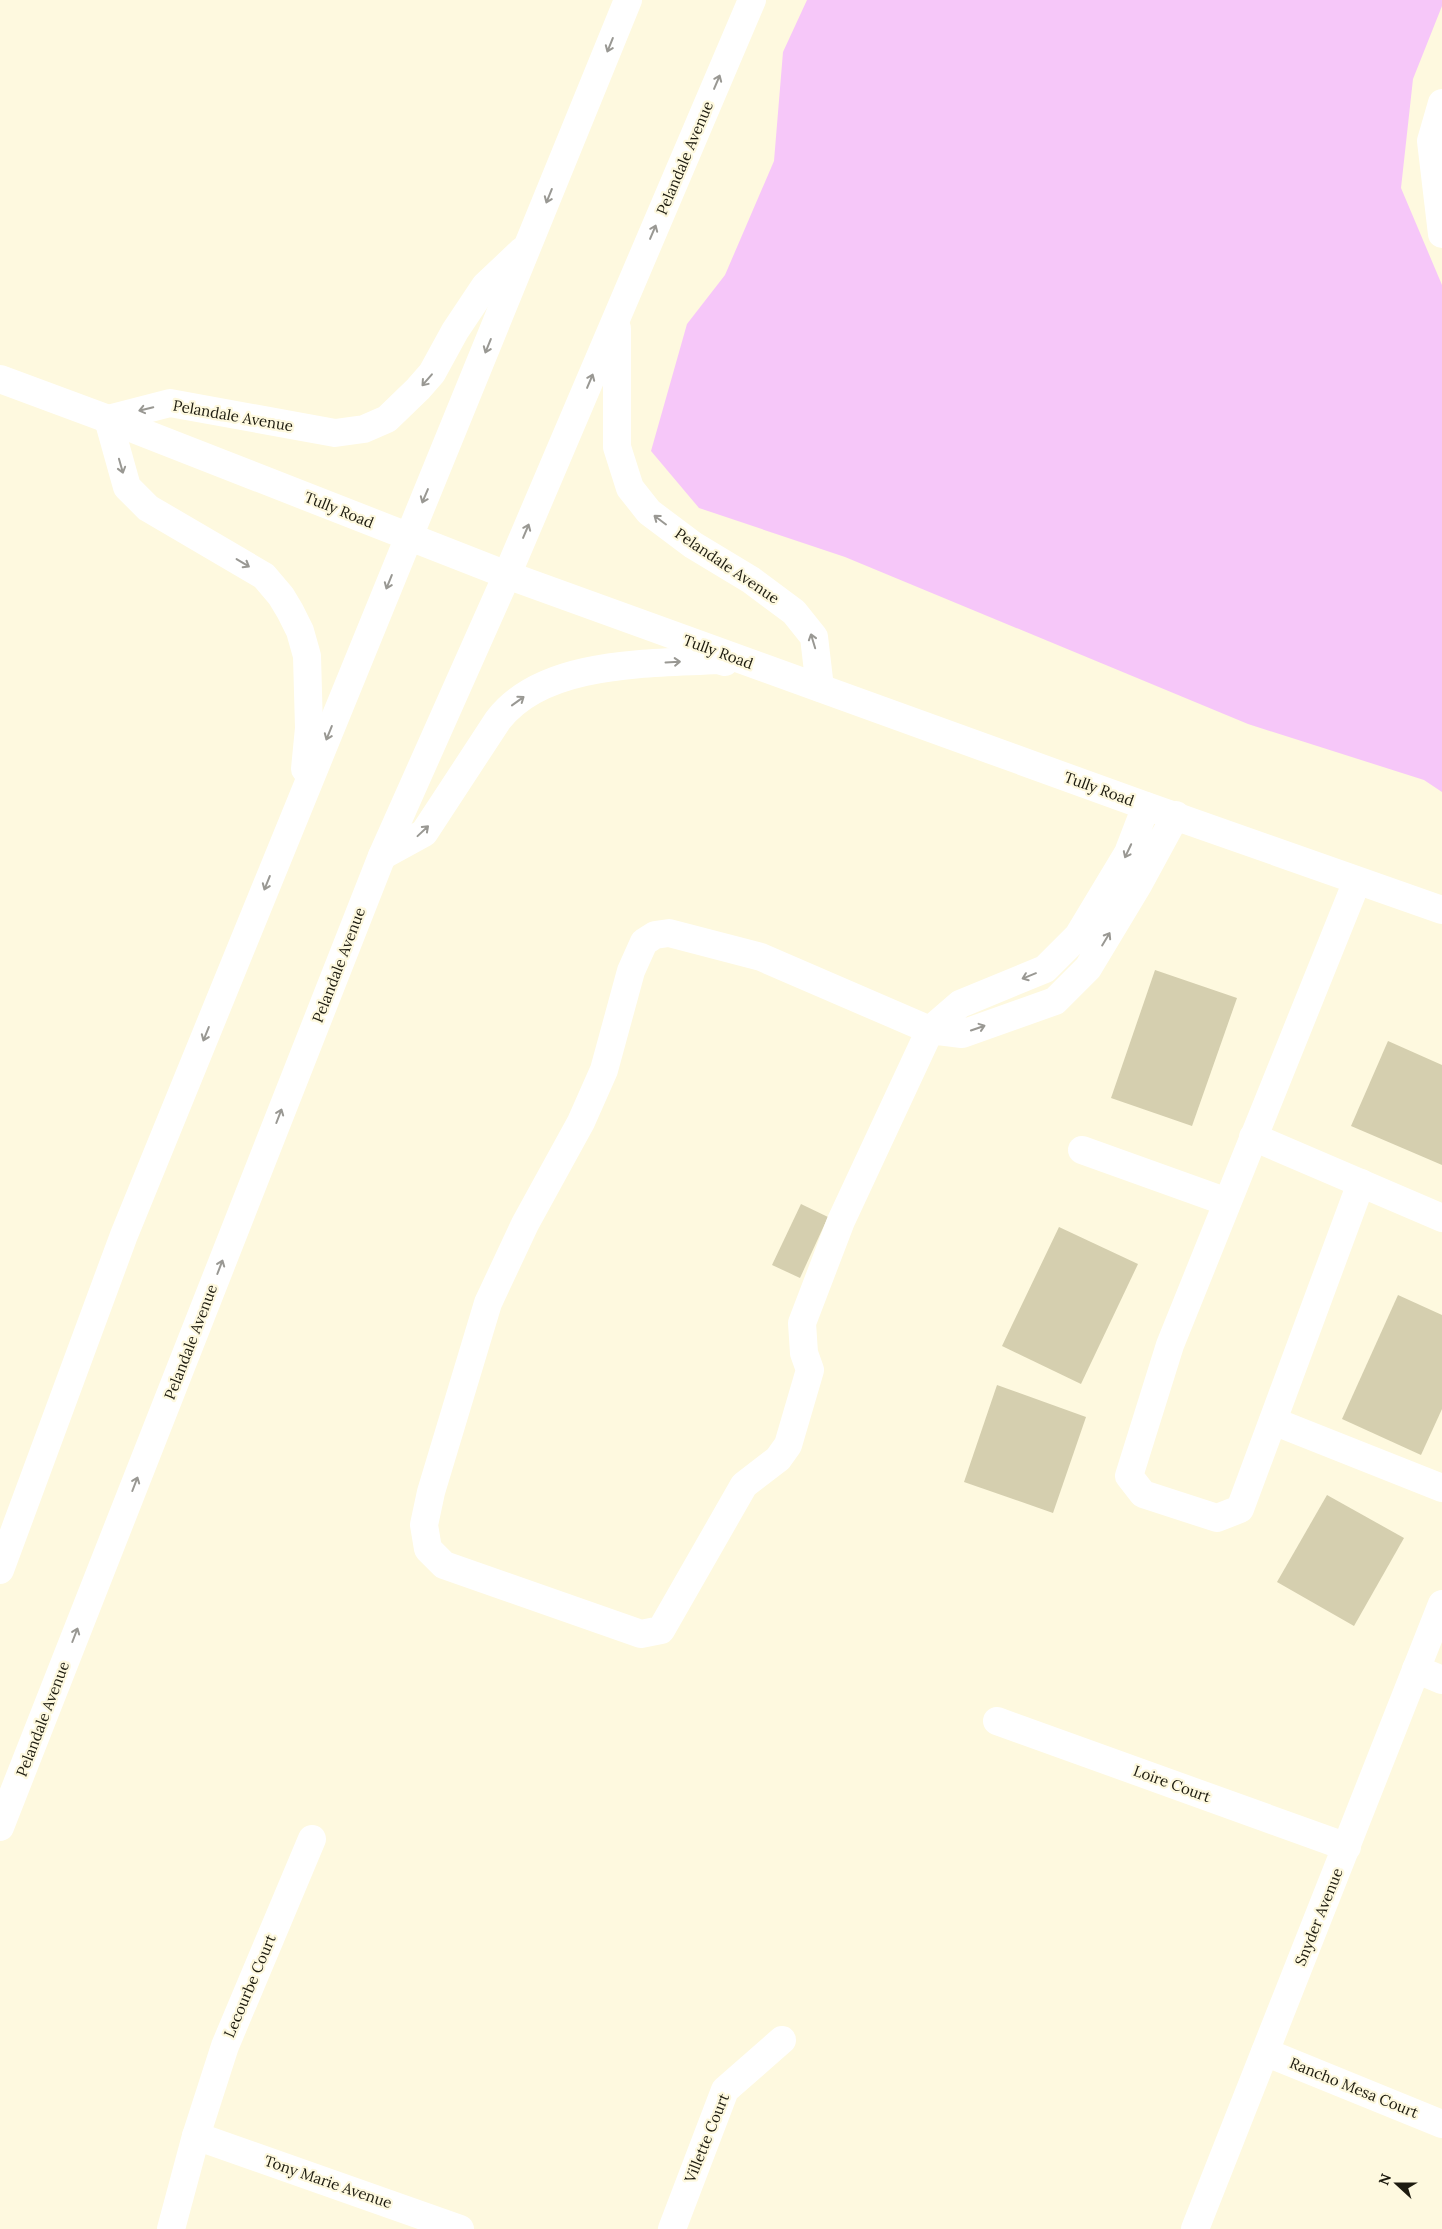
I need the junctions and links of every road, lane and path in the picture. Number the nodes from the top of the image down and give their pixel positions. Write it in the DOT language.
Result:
graph roads {
  1 [pos="628,0"];
  2 [pos="752,0"];
  3 [pos="1442,103"];
  4 [pos="1442,234"];
  5 [pos="529,244"];
  6 [pos="617,316"];
  7 [pos="0,379"];
  8 [pos="108,419"];
  9 [pos="408,537"];
  10 [pos="507,575"];
  11 [pos="820,688"];
  12 [pos="303,795"];
  13 [pos="1146,806"];
  14 [pos="1176,815"];
  15 [pos="382,856"];
  16 [pos="1357,881"];
  17 [pos="1442,910"];
  18 [pos="930,1030"];
  19 [pos="1254,1137"];
  20 [pos="1082,1150"];
  21 [pos="1361,1183"];
  22 [pos="1227,1202"];
  23 [pos="1442,1218"];
  24 [pos="1272,1422"];
  25 [pos="1442,1488"];
  26 [pos="0,1570"];
  27 [pos="1442,1604"];
  28 [pos="1416,1669"];
  29 [pos="1442,1680"];
  30 [pos="997,1721"];
  31 [pos="0,1827"];
  32 [pos="312,1838"];
  33 [pos="1347,1847"];
  34 [pos="782,2040"];
  35 [pos="1266,2052"];
  36 [pos="1442,2124"];
  37 [pos="196,2136"];
  38 [pos="170,2229"];
  39 [pos="460,2229"];
  40 [pos="672,2229"];
  41 [pos="1195,2229"];
  1 -- 5 [label="main road, Pelandale Avenue, one-way"];
  6 -- 2 [label="main road, Pelandale Avenue, one-way"];
  3 -- 4 [label="main road"];
  5 -- 8 [label="main road, Pelandale Avenue, one-way"];
  5 -- 9 [label="main road, Pelandale Avenue, one-way"];
  10 -- 6 [label="main road, Pelandale Avenue, one-way"];
  11 -- 6 [label="main road, Pelandale Avenue, one-way"];
  7 -- 8 [label="main road, Tully Road"];
  8 -- 9 [label="main road, Tully Road"];
  8 -- 12 [label="main road, Pelandale Avenue, one-way"];
  9 -- 10 [label="main road, Tully Road"];
  9 -- 12 [label="main road, Pelandale Avenue, one-way"];
  10 -- 11 [label="main road, Tully Road"];
  10 -- 15 [label="main road, Pelandale Avenue"];
  11 -- 13 [label="main road, Tully Road"];
  15 -- 11 [label="main road, one-way"];
  12 -- 26 [label="main road, Pelandale Avenue, one-way"];
  13 -- 14 [label="main road, Tully Road"];
  13 -- 18 [label="main road, one-way"];
  14 -- 16 [label="main road, Tully Road"];
  18 -- 14 [label="main road, one-way"];
  31 -- 15 [label="main road, Pelandale Avenue, one-way"];
  16 -- 17 [label="main road, Tully Road"];
  16 -- 19 [label="main road"];
  18 -- 18 [label="main road"];
  19 -- 21 [label="main road"];
  19 -- 22 [label="main road"];
  20 -- 22 [label="main road"];
  21 -- 23 [label="main road"];
  21 -- 24 [label="main road"];
  22 -- 24 [label="main road"];
  24 -- 25 [label="main road"];
  27 -- 28 [label="main road, Snyder Avenue"];
  28 -- 29 [label="main road"];
  28 -- 33 [label="main road, Snyder Avenue"];
  30 -- 33 [label="main road, Loire Court"];
  32 -- 37 [label="main road, Lecourbe Court"];
  33 -- 35 [label="main road, Snyder Avenue"];
  34 -- 40 [label="main road, Villette Court"];
  35 -- 36 [label="main road, Rancho Mesa Court"];
  35 -- 41 [label="main road, Snyder Avenue"];
  37 -- 38 [label="main road, Lecourbe Court"];
  37 -- 39 [label="main road, Tony Marie Avenue"];
}
